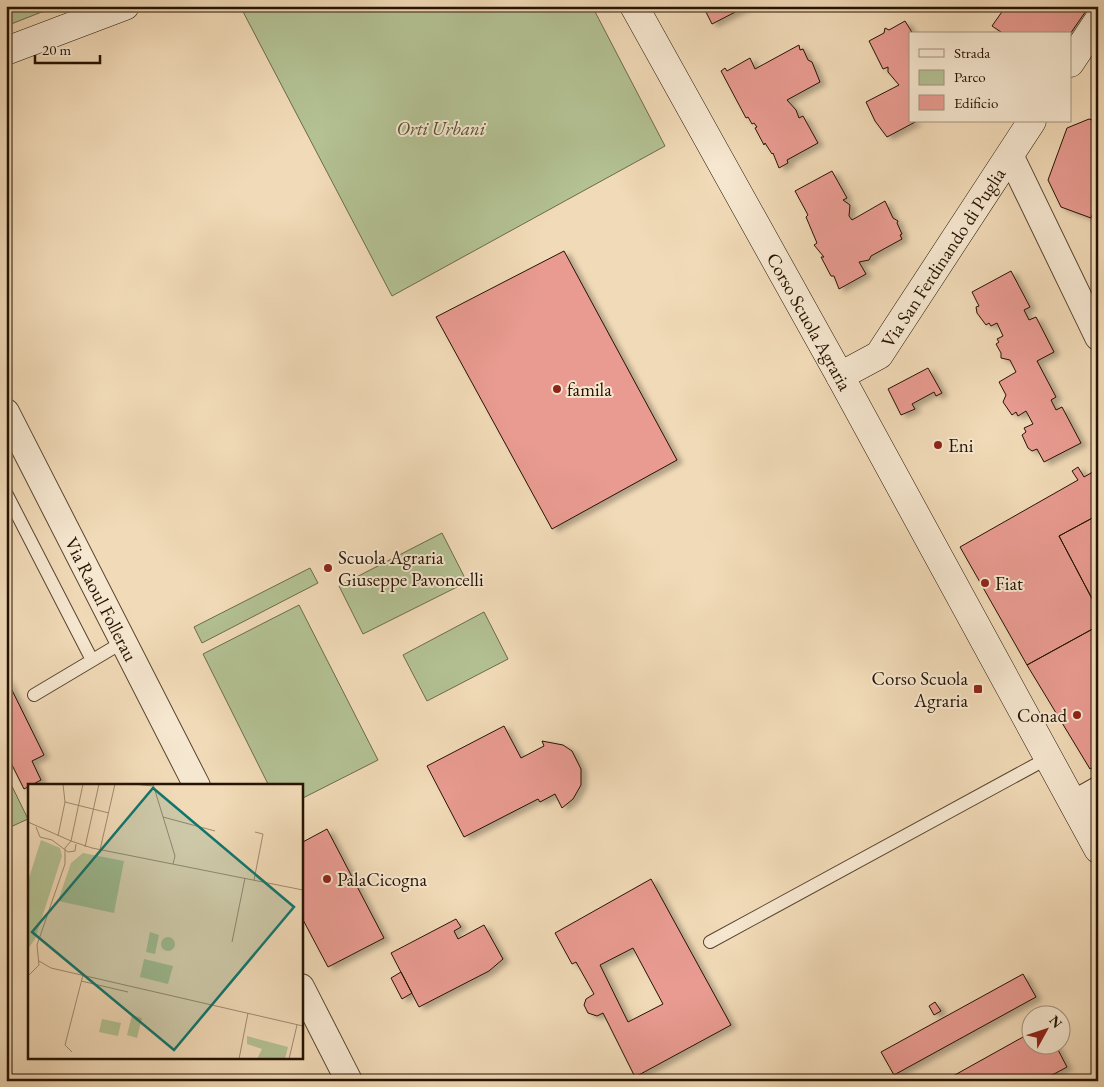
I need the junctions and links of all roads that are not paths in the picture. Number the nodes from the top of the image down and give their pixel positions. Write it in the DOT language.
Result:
graph roads {
  1 [pos="125,6"];
  2 [pos="634,6"];
  3 [pos="1098,20"];
  4 [pos="6,51"];
  5 [pos="1072,60"];
  6 [pos="1031,122"];
  7 [pos="1010,155"];
  8 [pos="1098,337"];
  9 [pos="840,376"];
  10 [pos="6,412"];
  11 [pos="6,493"];
  12 [pos="123,642"];
  13 [pos="92,660"];
  14 [pos="34,695"];
  15 [pos="1048,758"];
  16 [pos="196,784"];
  17 [pos="1098,790"];
  18 [pos="1073,804"];
  19 [pos="1098,849"];
  20 [pos="710,942"];
  21 [pos="302,989"];
  22 [pos="349,1081"];
  1 -- 4 [label="main road"];
  2 -- 9 [label="main road, Corso Scuola Agraria"];
  3 -- 5 [label="main road"];
  6 -- 7 [label="main road, Via San Ferdinando di Puglia"];
  7 -- 8 [label="street"];
  7 -- 9 [label="main road, Via San Ferdinando di Puglia"];
  9 -- 15 [label="main road, Corso Scuola Agraria"];
  10 -- 12 [label="street, Via Raoul Follerau"];
  11 -- 13 [label="lane"];
  12 -- 13 [label="lane"];
  12 -- 16 [label="street, Via Raoul Follerau"];
  13 -- 14 [label="lane"];
  15 -- 18 [label="main road, Corso Scuola Agraria"];
  15 -- 20 [label="lane"];
  17 -- 18 [label="street"];
  18 -- 19 [label="main road, Corso Scuola Agraria"];
  21 -- 22 [label="street"];
}
